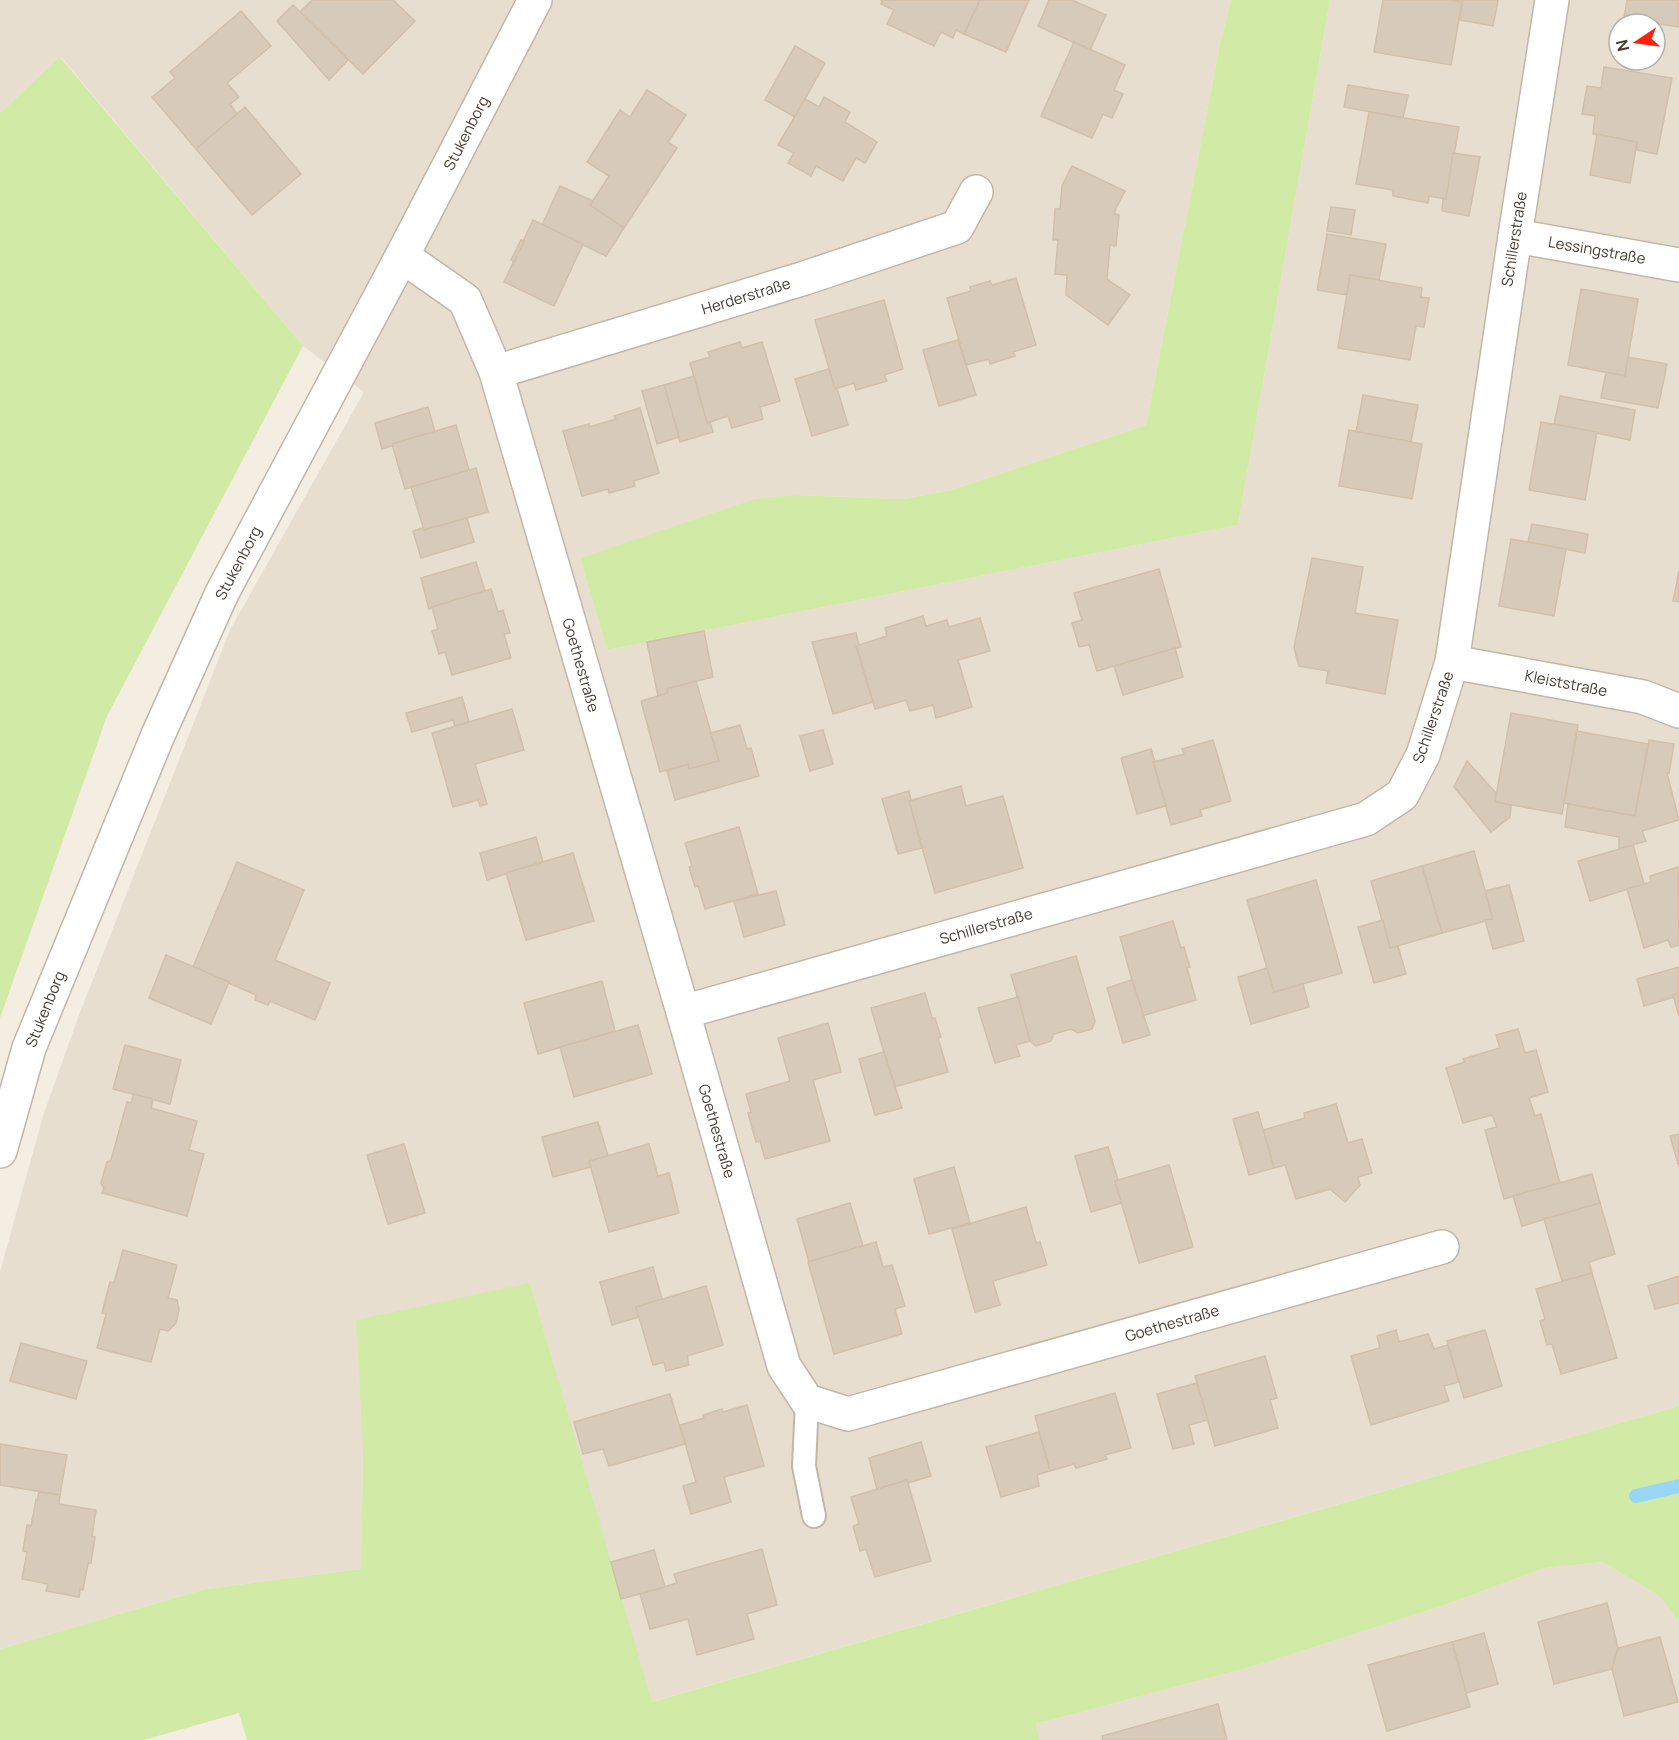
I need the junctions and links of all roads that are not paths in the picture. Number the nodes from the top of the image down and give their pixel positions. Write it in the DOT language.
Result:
graph roads {
  1 [pos="535,0"];
  2 [pos="1552,0"];
  3 [pos="976,192"];
  4 [pos="1515,236"];
  5 [pos="402,256"];
  6 [pos="1679,265"];
  7 [pos="496,372"];
  8 [pos="1452,662"];
  9 [pos="1679,711"];
  10 [pos="683,1012"];
  11 [pos="0,1151"];
  12 [pos="1442,1247"];
  13 [pos="807,1401"];
  14 [pos="814,1516"];
  1 -- 5 [label="street, Stukenborg"];
  2 -- 4 [label="street, Schillerstraße"];
  3 -- 7 [label="street, Herderstraße"];
  4 -- 6 [label="street, Lessingstraße"];
  4 -- 8 [label="street, Schillerstraße"];
  5 -- 7 [label="street, Goethestraße"];
  5 -- 11 [label="street, Stukenborg"];
  7 -- 10 [label="street, Goethestraße"];
  8 -- 9 [label="street, Kleiststraße"];
  8 -- 10 [label="street, Schillerstraße"];
  10 -- 13 [label="street, Goethestraße"];
  12 -- 13 [label="street, Goethestraße"];
  13 -- 14 [label="lane"];
}
